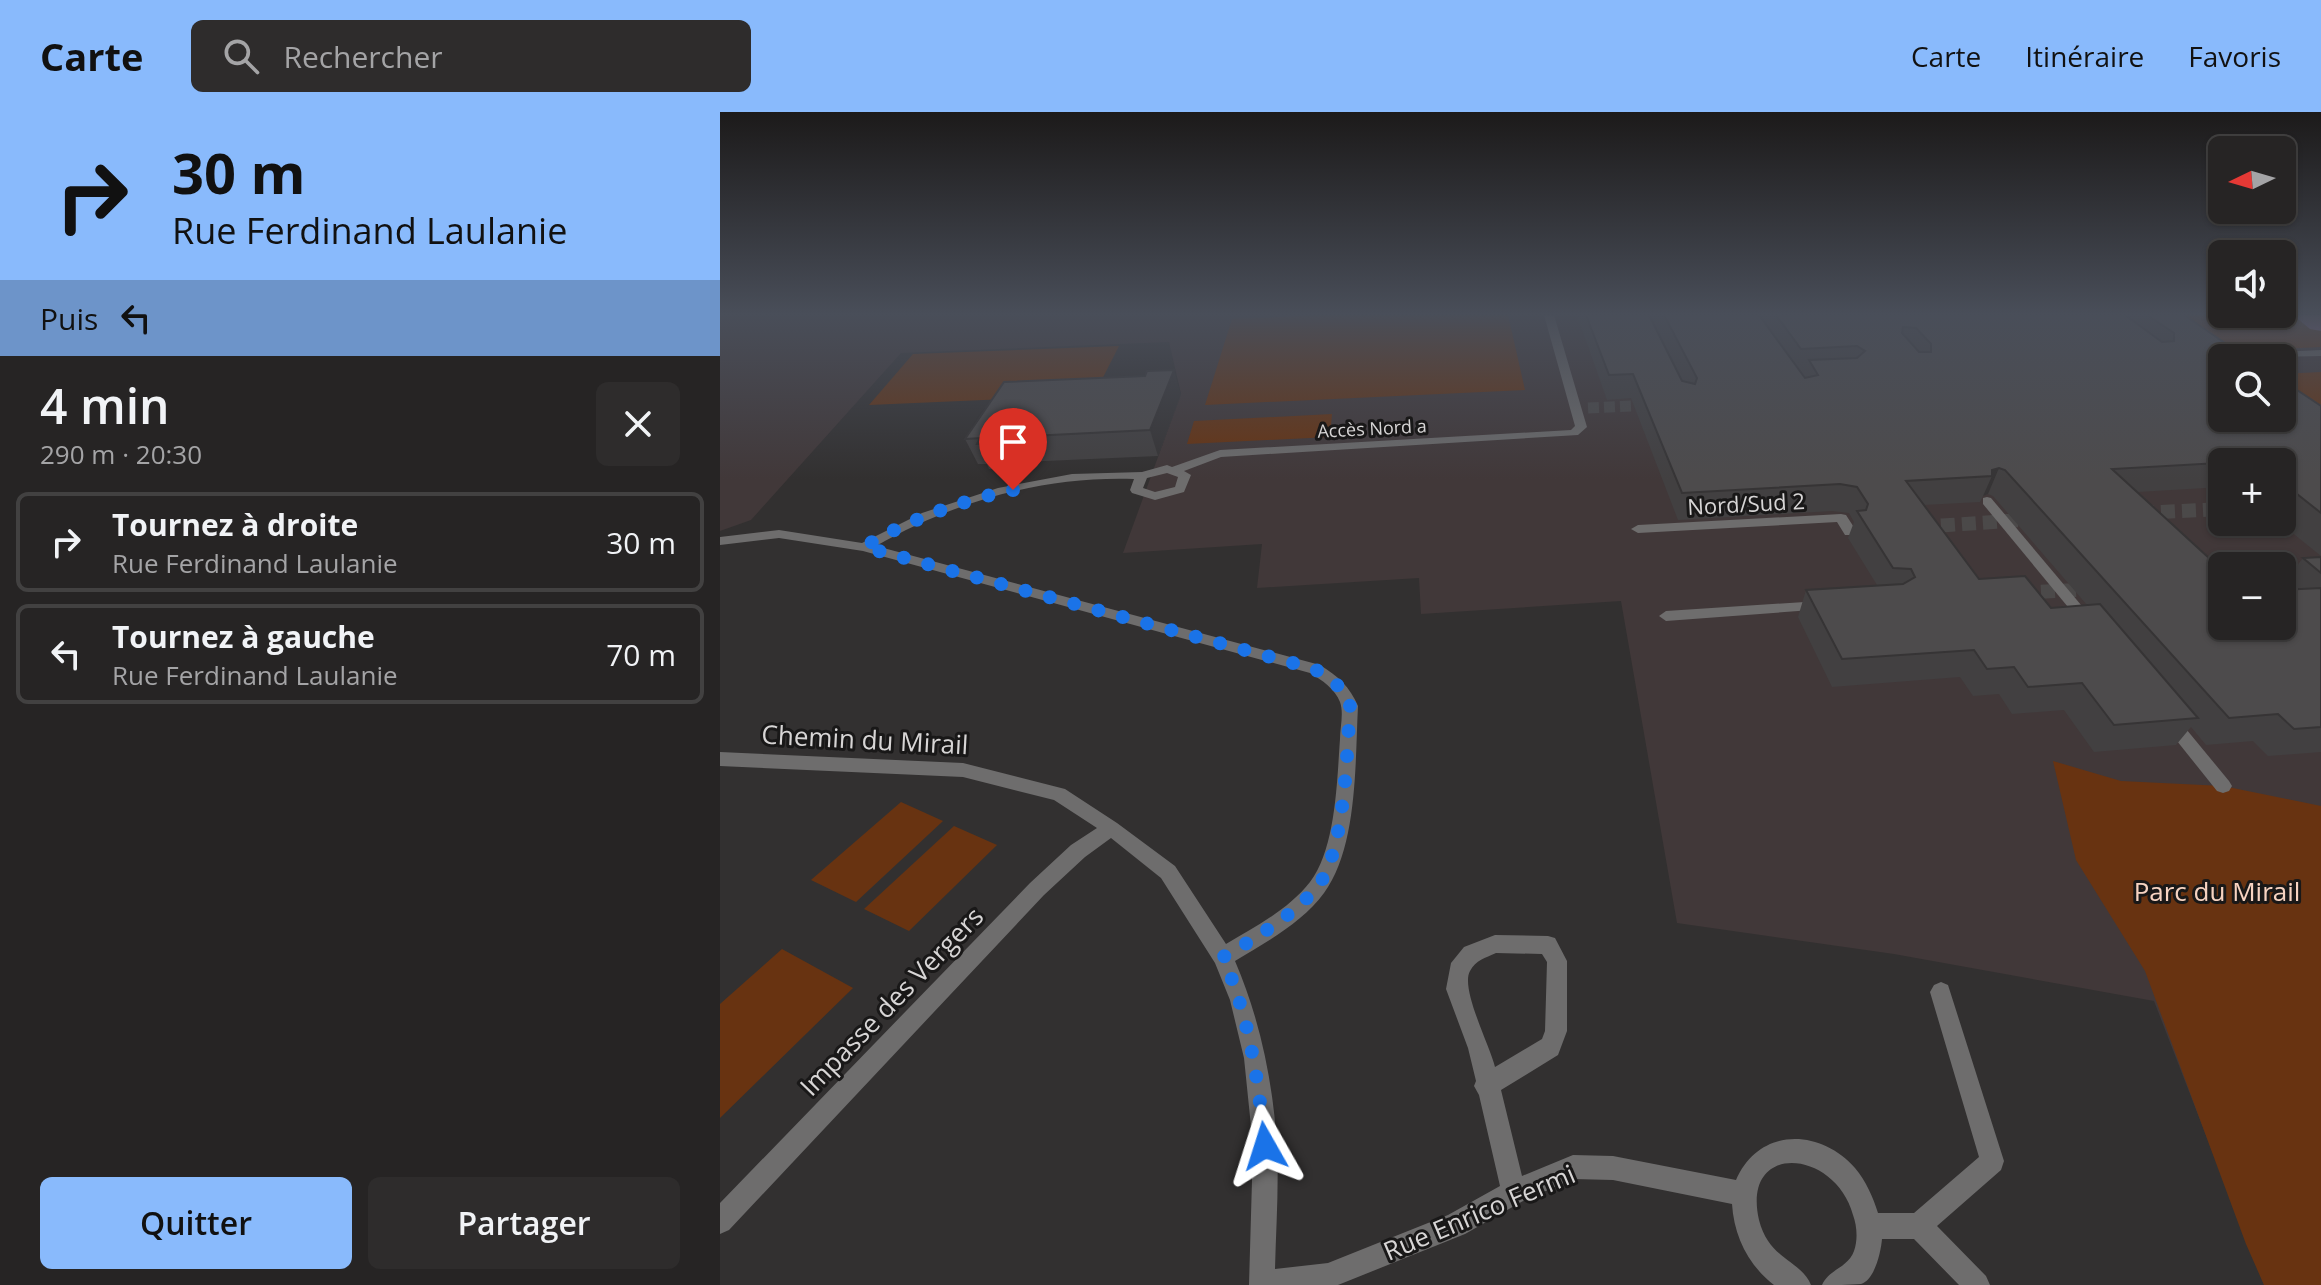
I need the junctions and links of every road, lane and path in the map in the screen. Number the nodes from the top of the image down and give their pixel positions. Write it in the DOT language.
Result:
graph roads {
  1 [pos="1565,370"];
  2 [pos="1174,470"];
  3 [pos="1142,476"];
  4 [pos="1987,501"];
  5 [pos="1638,529"];
  6 [pos="1850,532"];
  7 [pos="720,541"];
  8 [pos="864,547"];
  9 [pos="1835,605"];
  10 [pos="1666,616"];
  11 [pos="2101,637"];
  12 [pos="2156,704"];
  13 [pos="720,759"];
  14 [pos="2223,786"];
  15 [pos="1111,828"];
  16 [pos="1223,957"];
  17 [pos="1941,992"];
  18 [pos="1485,1086"];
  19 [pos="1514,1192"];
  20 [pos="1745,1194"];
  21 [pos="720,1221"];
  22 [pos="1870,1226"];
  23 [pos="1919,1226"];
  24 [pos="1262,1285"];
  25 [pos="1798,1285"];
  26 [pos="1835,1285"];
  27 [pos="1977,1285"];
  1 -- 2 [label="street, Accès Nord a"];
  2 -- 3 [label="street, Accès Nord a"];
  2 -- 3 [label="street"];
  3 -- 8 [label="street, Accès Nord a"];
  4 -- 11 [label="street"];
  5 -- 6 [label="street, Nord/Sud 2"];
  7 -- 8 [label="street"];
  8 -- 16 [label="street"];
  9 -- 10 [label="street"];
  12 -- 14 [label="street"];
  13 -- 15 [label="street, Chemin du Mirail"];
  15 -- 16 [label="street, Chemin du Mirail"];
  15 -- 21 [label="street, Impasse des Vergers"];
  16 -- 24 [label="street, Chemin du Mirail"];
  17 -- 23 [label="street"];
  18 -- 18 [label="street"];
  18 -- 19 [label="street"];
  19 -- 20 [label="street, Rue Enrico Fermi"];
  19 -- 24 [label="street, Rue Enrico Fermi"];
  20 -- 22 [label="street"];
  20 -- 25 [label="street"];
  22 -- 23 [label="street"];
  22 -- 26 [label="street"];
  23 -- 27 [label="street"];
}
